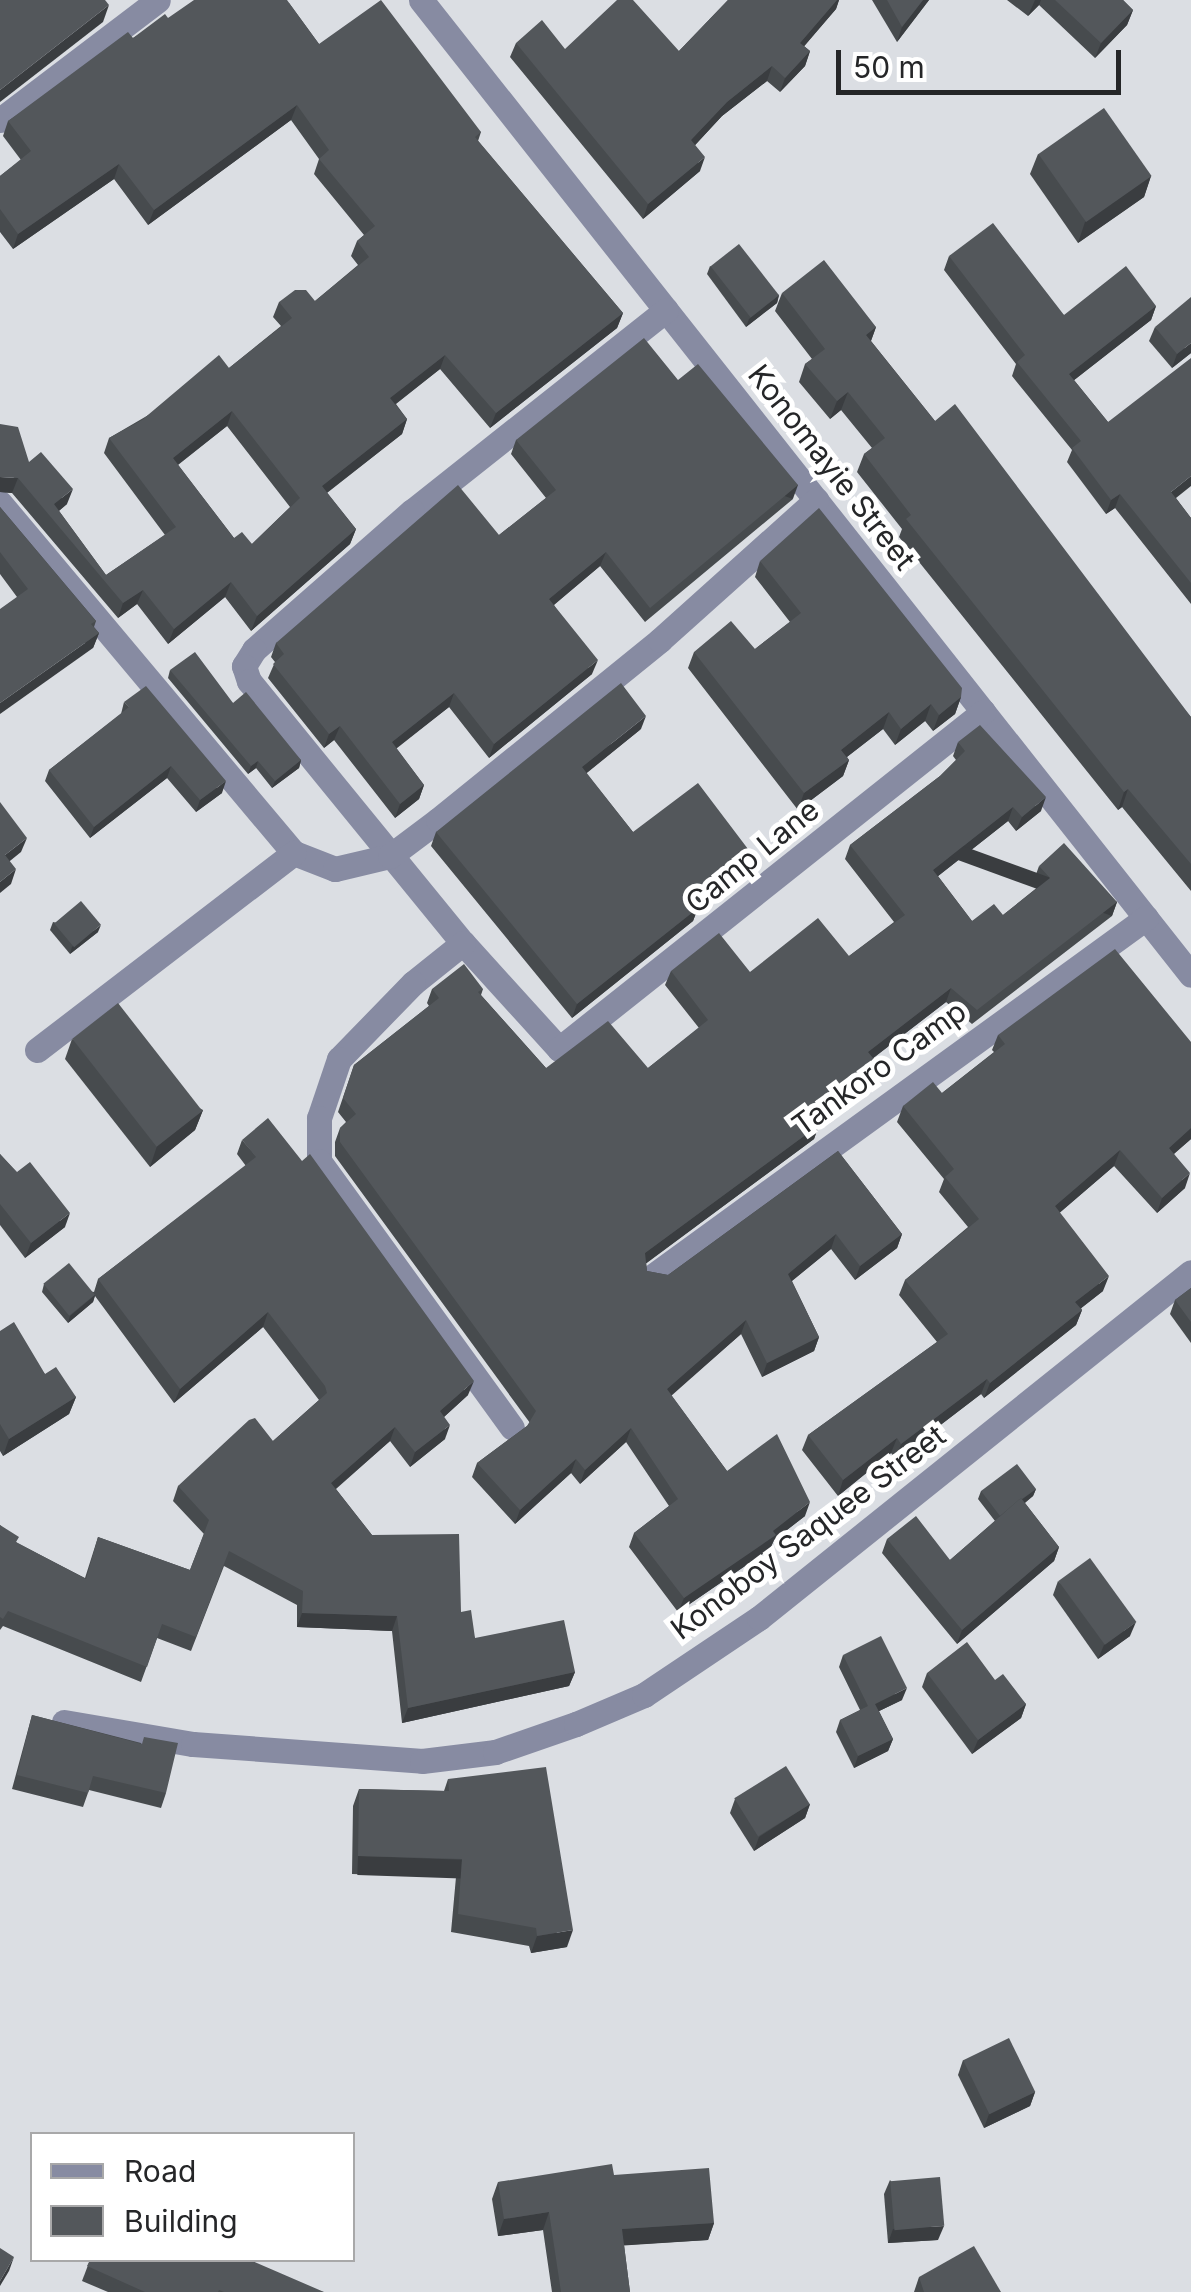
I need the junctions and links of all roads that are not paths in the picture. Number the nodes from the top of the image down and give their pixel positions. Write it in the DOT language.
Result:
graph roads {
  1 [pos="158,0"];
  2 [pos="421,0"];
  3 [pos="0,120"];
  4 [pos="666,310"];
  5 [pos="816,500"];
  6 [pos="0,502"];
  7 [pos="983,712"];
  8 [pos="294,853"];
  9 [pos="390,856"];
  10 [pos="1146,918"];
  11 [pos="462,943"];
  12 [pos="1186,964"];
  13 [pos="37,1050"];
  14 [pos="1191,1272"];
  15 [pos="654,1274"];
  16 [pos="512,1428"];
  17 [pos="64,1722"];
  1 -- 3 [label="street"];
  2 -- 4 [label="street, Konomayie Street"];
  4 -- 5 [label="street, Konomayie Street"];
  4 -- 9 [label="street"];
  5 -- 7 [label="street, Konomayie Street"];
  5 -- 9 [label="street"];
  6 -- 8 [label="street"];
  7 -- 10 [label="street, Konomayie Street"];
  7 -- 11 [label="street, Camp Lane"];
  8 -- 9 [label="street"];
  8 -- 13 [label="street"];
  9 -- 11 [label="street"];
  10 -- 12 [label="street, Konomayie Street"];
  10 -- 15 [label="street, Tankoro Camp"];
  11 -- 16 [label="street"];
  14 -- 17 [label="street, Konoboy Saquee Street"];
}
